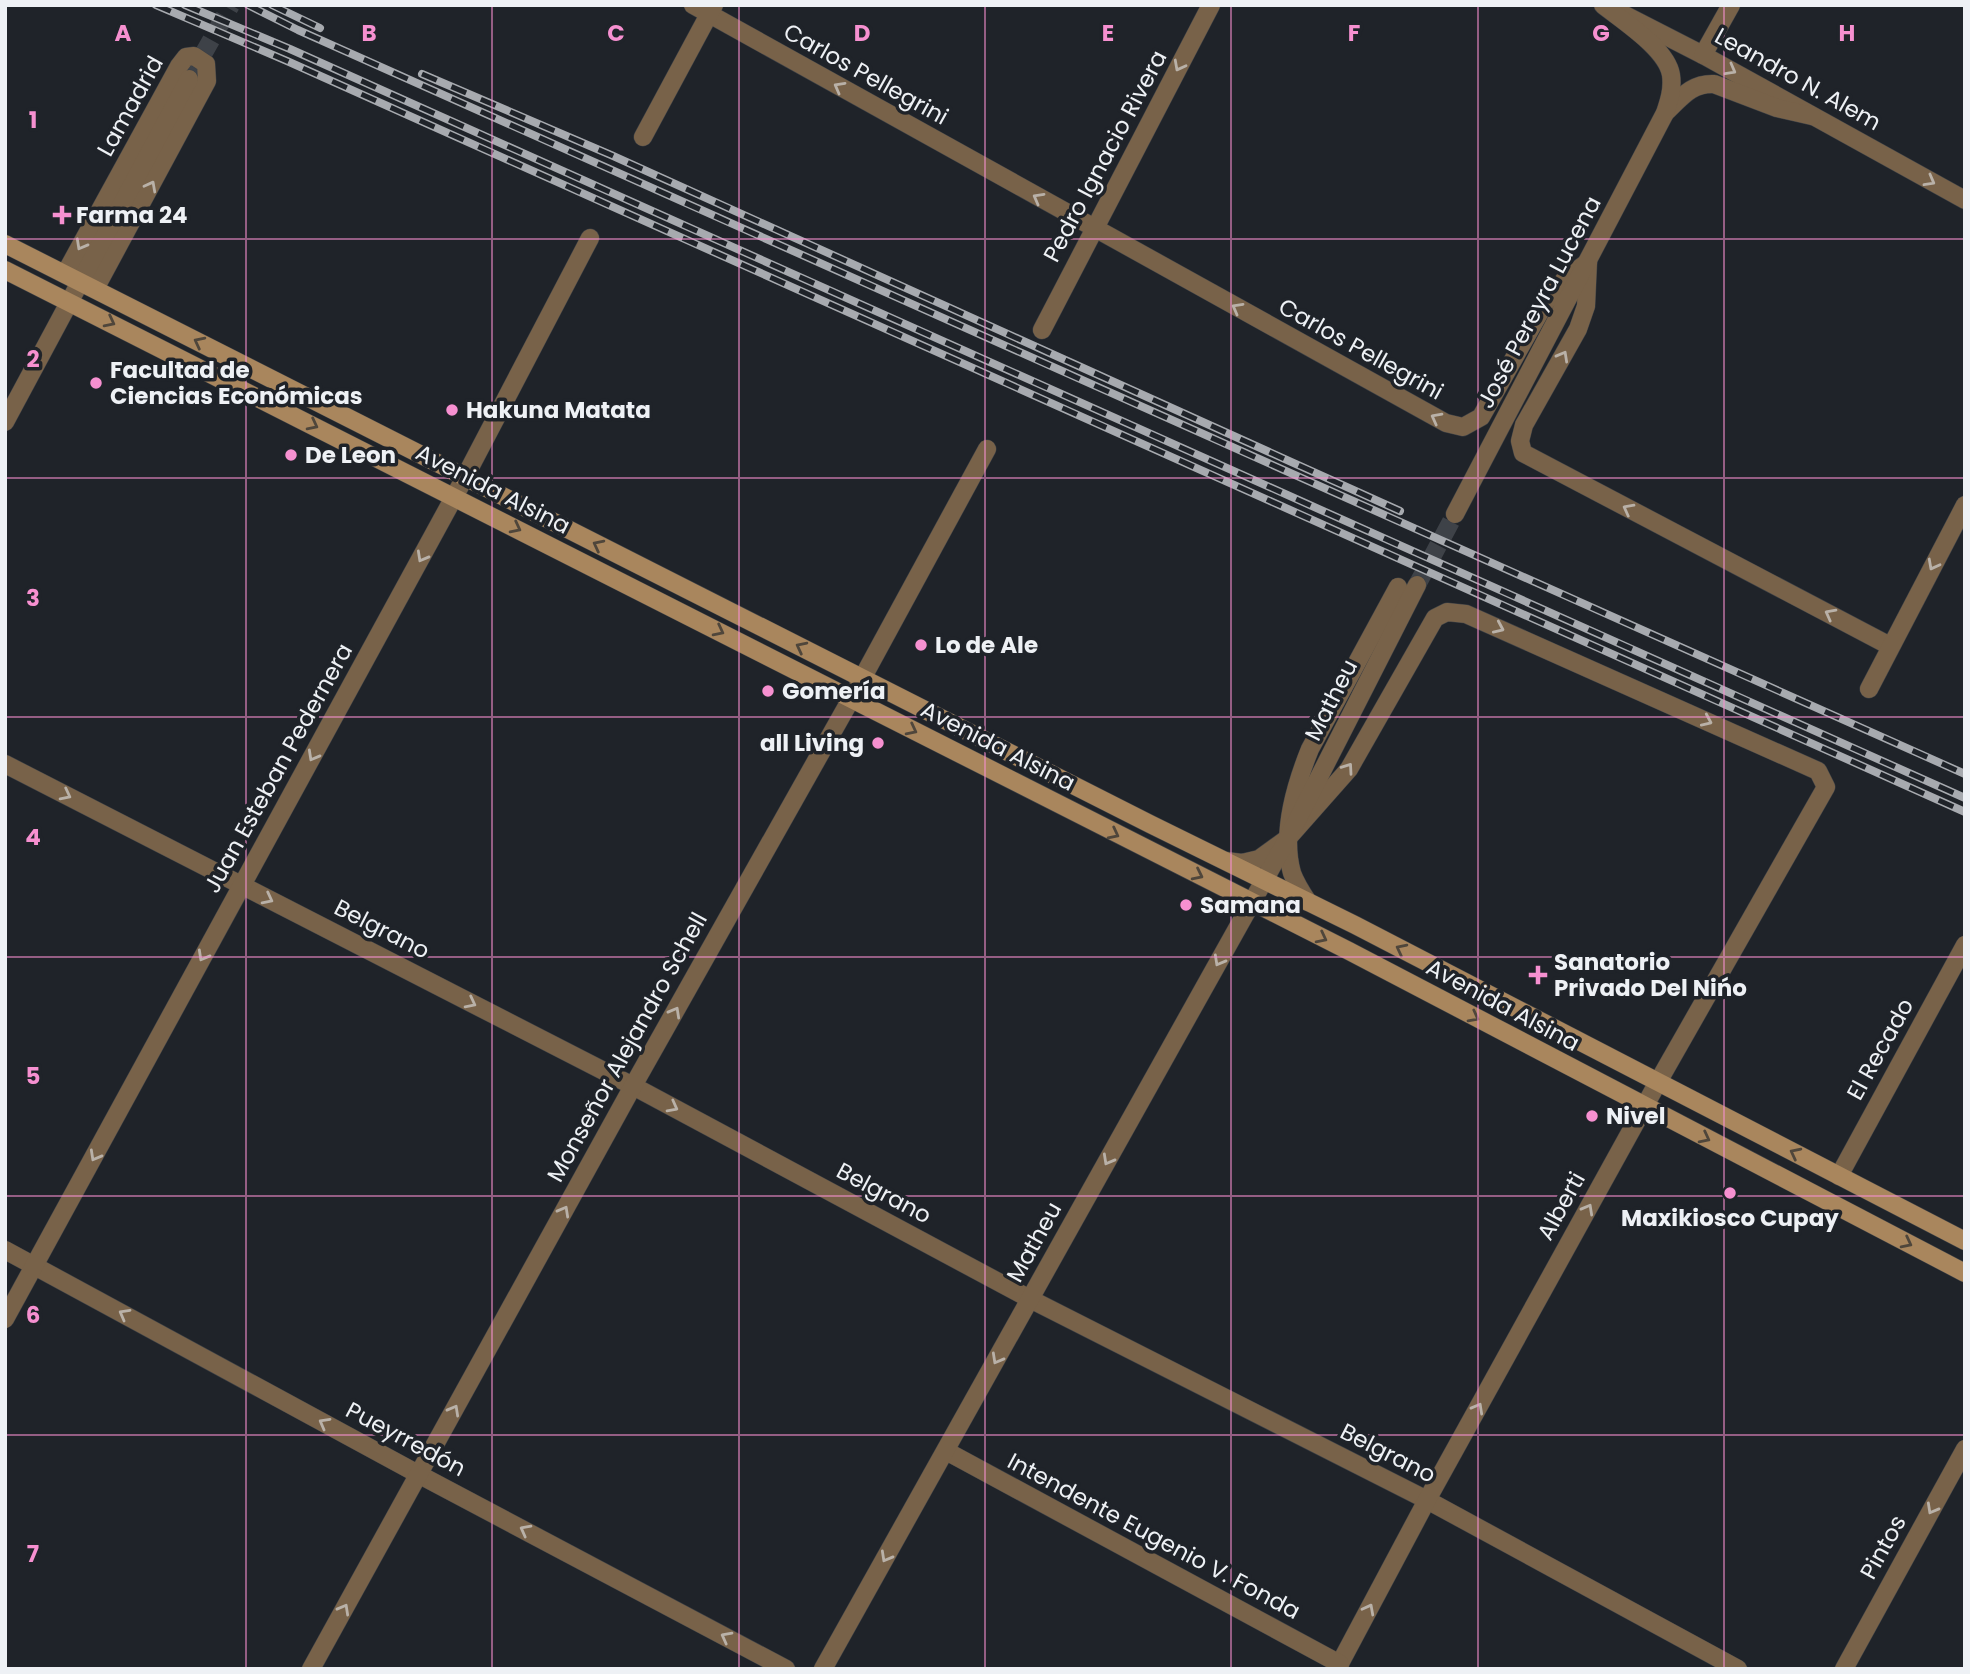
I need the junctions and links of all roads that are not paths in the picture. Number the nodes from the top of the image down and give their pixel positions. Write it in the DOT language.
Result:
graph roads {
  1 [pos="693,5"];
  2 [pos="1211,5"];
  3 [pos="1604,5"];
  4 [pos="1731,5"];
  5 [pos="712,10"];
  6 [pos="1703,55"];
  7 [pos="189,79"];
  8 [pos="1665,113"];
  9 [pos="1812,116"];
  10 [pos="642,136"];
  11 [pos="1965,200"];
  12 [pos="1094,230"];
  13 [pos="590,237"];
  14 [pos="5,244"];
  15 [pos="1588,262"];
  16 [pos="5,270"];
  17 [pos="79,281"];
  18 [pos="70,302"];
  19 [pos="1042,330"];
  20 [pos="5,422"];
  21 [pos="987,449"];
  22 [pos="465,477"];
  23 [pos="454,497"];
  24 [pos="1965,505"];
  25 [pos="1455,513"];
  26 [pos="1417,585"];
  27 [pos="1398,587"];
  28 [pos="1890,646"];
  29 [pos="862,678"];
  30 [pos="1869,689"];
  31 [pos="851,699"];
  32 [pos="5,764"];
  33 [pos="1818,771"];
  34 [pos="1288,838"];
  35 [pos="1226,861"];
  36 [pos="1265,880"];
  37 [pos="242,885"];
  38 [pos="1252,902"];
  39 [pos="1308,902"];
  40 [pos="1965,944"];
  41 [pos="1658,1082"];
  42 [pos="633,1086"];
  43 [pos="1644,1107"];
  44 [pos="1839,1176"];
  45 [pos="1965,1241"];
  46 [pos="5,1250"];
  47 [pos="35,1265"];
  48 [pos="1965,1273"];
  49 [pos="1030,1299"];
  50 [pos="5,1319"];
  51 [pos="1965,1449"];
  52 [pos="946,1451"];
  53 [pos="418,1474"];
  54 [pos="1427,1500"];
  55 [pos="1339,1667"];
  56 [pos="311,1669"];
  57 [pos="786,1669"];
  58 [pos="823,1669"];
  59 [pos="1738,1669"];
  60 [pos="1844,1669"];
  1 -- 5 [label="street, Carlos Pellegrini"];
  2 -- 12 [label="street, Pedro Ignacio Rivera, one-way"];
  3 -- 6 [label="street, Leandro N. Alem"];
  3 -- 8 [label="street, José Pereyra Lucena"];
  4 -- 6 [label="street"];
  5 -- 10 [label="street"];
  12 -- 5 [label="street, Carlos Pellegrini, one-way"];
  6 -- 9 [label="street, Leandro N. Alem, one-way"];
  7 -- 17 [label="street, Lamadrid"];
  8 -- 9 [label="street, José Pereyra Lucena"];
  8 -- 15 [label="street, José Pereyra Lucena"];
  9 -- 11 [label="street, Leandro N. Alem, one-way"];
  15 -- 12 [label="street, Carlos Pellegrini, one-way"];
  12 -- 19 [label="street, Pedro Ignacio Rivera"];
  13 -- 22 [label="street, Juan Esteban Pedernera"];
  14 -- 17 [label="main road, Avenida Alsina"];
  15 -- 25 [label="street, José Pereyra Lucena"];
  28 -- 15 [label="street, one-way"];
  16 -- 18 [label="main road, Avenida Alsina"];
  17 -- 17 [label="street, Lamadrid, one-way"];
  17 -- 18 [label="street, Lamadrid"];
  22 -- 17 [label="main road, Avenida Alsina, one-way"];
  18 -- 20 [label="street, Lamadrid"];
  18 -- 23 [label="main road, Avenida Alsina, one-way"];
  21 -- 29 [label="street, Monseñor Alejandro Schell"];
  22 -- 23 [label="street, Juan Esteban Pedernera"];
  29 -- 22 [label="main road, Avenida Alsina, one-way"];
  23 -- 31 [label="main road, Avenida Alsina, one-way"];
  23 -- 37 [label="street, Juan Esteban Pedernera, one-way"];
  24 -- 28 [label="street, one-way"];
  26 -- 34 [label="street, Matheu"];
  27 -- 34 [label="street, Matheu"];
  28 -- 30 [label="street"];
  29 -- 31 [label="street, Monseñor Alejandro Schell"];
  29 -- 35 [label="main road, Avenida Alsina"];
  31 -- 38 [label="main road, Avenida Alsina, one-way"];
  42 -- 31 [label="street, Monseñor Alejandro Schell, one-way"];
  32 -- 37 [label="street, Belgrano, one-way"];
  34 -- 33 [label="street, Matheu, one-way"];
  33 -- 41 [label="street, Alberti"];
  34 -- 35 [label="street, Matheu"];
  34 -- 36 [label="street, Matheu"];
  34 -- 39 [label="street, Matheu"];
  35 -- 36 [label="main road, Avenida Alsina"];
  36 -- 38 [label="street, Matheu"];
  36 -- 39 [label="main road, Avenida Alsina"];
  37 -- 42 [label="street, Belgrano, one-way"];
  37 -- 47 [label="street, Juan Esteban Pedernera, one-way"];
  38 -- 43 [label="main road, Avenida Alsina, one-way"];
  38 -- 49 [label="street, Matheu, one-way"];
  41 -- 39 [label="main road, Avenida Alsina, one-way"];
  40 -- 44 [label="street, El Recado"];
  41 -- 43 [label="street, Alberti"];
  44 -- 41 [label="main road, Avenida Alsina, one-way"];
  42 -- 49 [label="street, Belgrano, one-way"];
  53 -- 42 [label="street, Monseñor Alejandro Schell, one-way"];
  43 -- 48 [label="main road, Avenida Alsina, one-way"];
  54 -- 43 [label="street, Alberti, one-way"];
  44 -- 45 [label="main road, Avenida Alsina"];
  46 -- 47 [label="street, Pueyrredón"];
  47 -- 50 [label="street, Juan Esteban Pedernera"];
  53 -- 47 [label="street, Pueyrredón, one-way"];
  49 -- 52 [label="street, Matheu, one-way"];
  49 -- 54 [label="street, Belgrano"];
  51 -- 60 [label="street, Pintos, one-way"];
  52 -- 55 [label="street, Intendente Eugenio V. Fonda"];
  52 -- 58 [label="street, Matheu, one-way"];
  56 -- 53 [label="street, Monseñor Alejandro Schell, one-way"];
  57 -- 53 [label="street, Pueyrredón, one-way"];
  55 -- 54 [label="street, Alberti, one-way"];
  54 -- 59 [label="street, Belgrano"];
}
